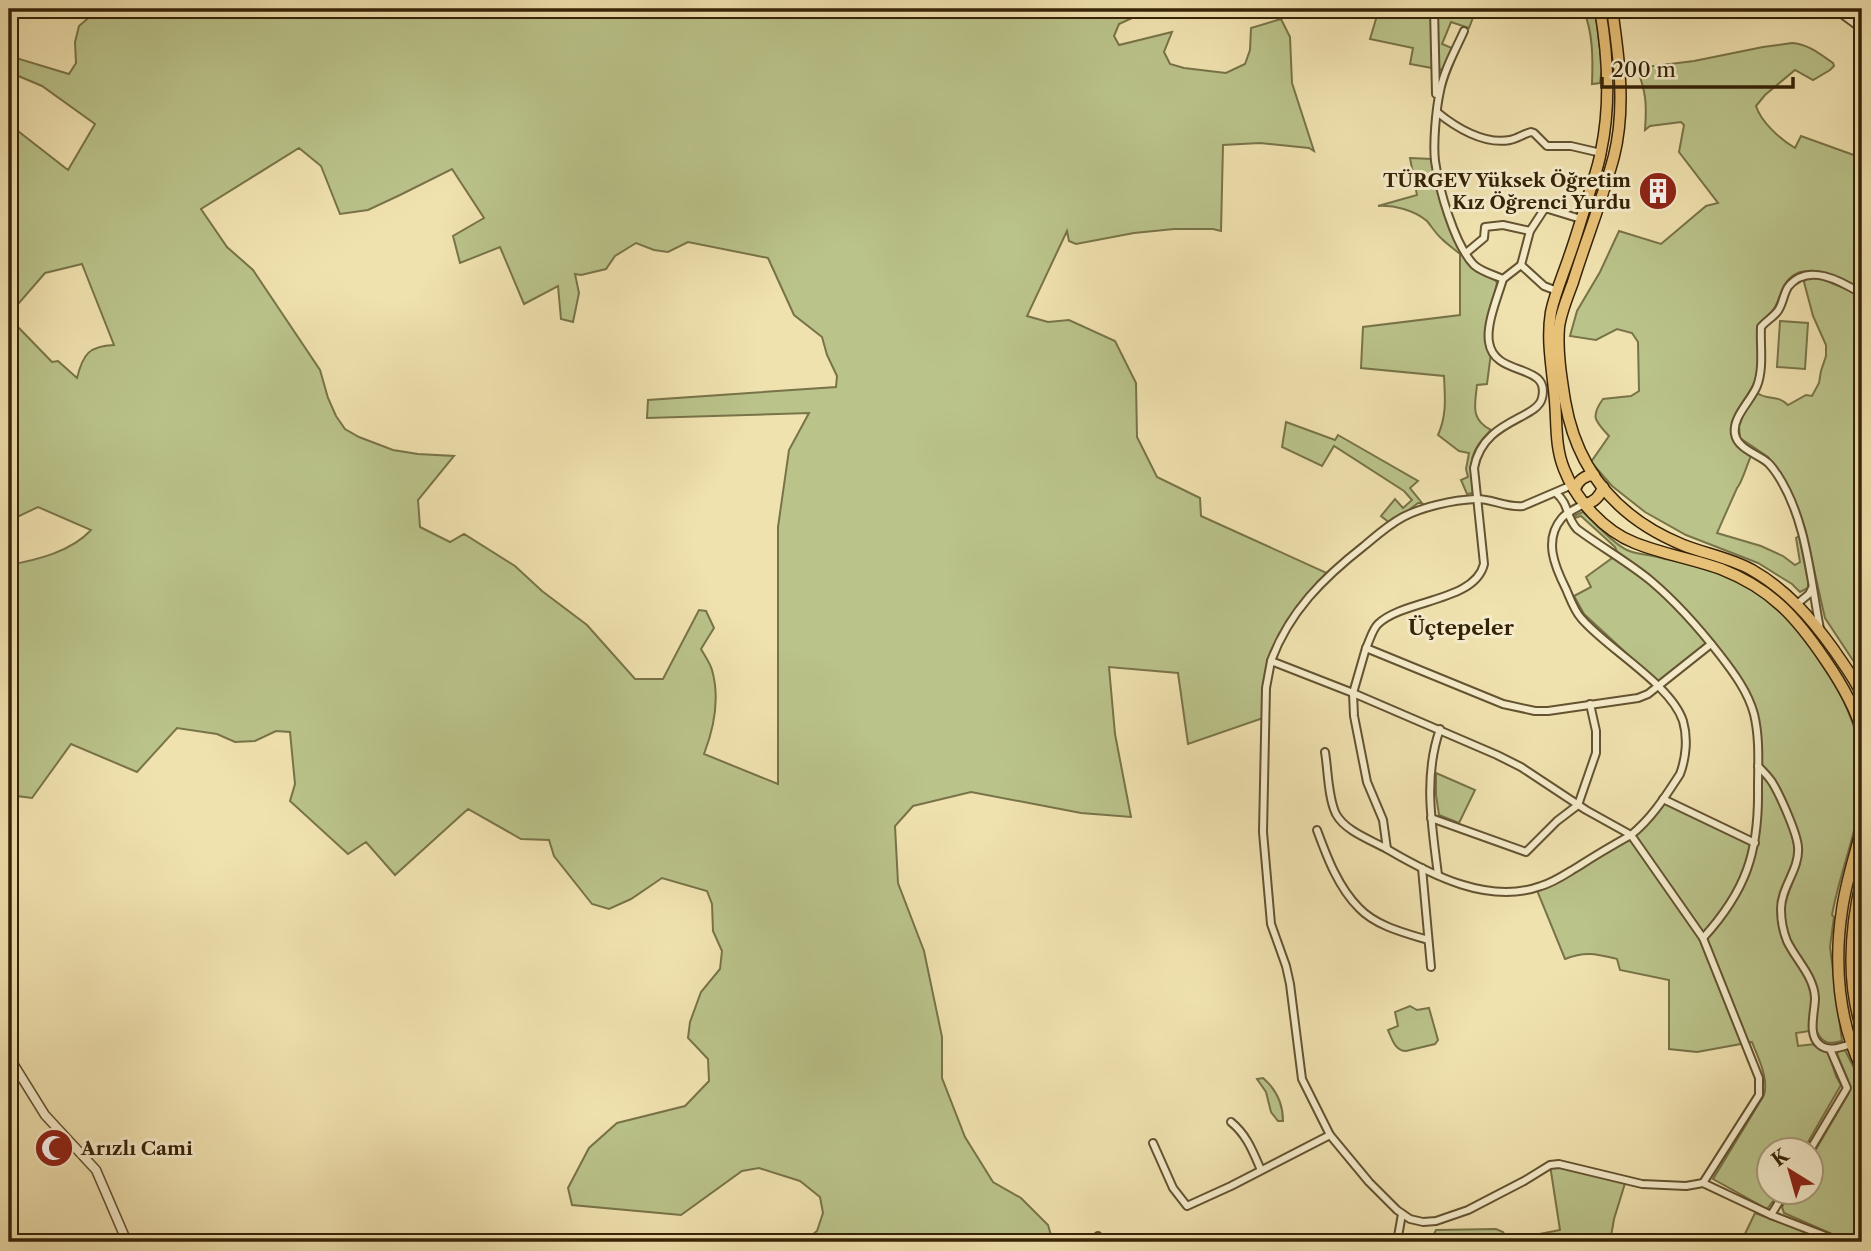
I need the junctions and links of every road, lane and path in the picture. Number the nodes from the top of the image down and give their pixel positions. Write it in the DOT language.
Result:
graph roads {
  1 [pos="1434,9"];
  2 [pos="1600,9"];
  3 [pos="1612,9"];
  4 [pos="1835,9"];
  5 [pos="1862,29"];
  6 [pos="1464,31"];
  7 [pos="1437,113"];
  8 [pos="1601,153"];
  9 [pos="1581,219"];
  10 [pos="1530,231"];
  11 [pos="1466,253"];
  12 [pos="1521,265"];
  13 [pos="1503,279"];
  14 [pos="1557,291"];
  15 [pos="1862,294"];
  16 [pos="1543,393"];
  17 [pos="1554,393"];
  18 [pos="1862,433"];
  19 [pos="1862,441"];
  20 [pos="1594,475"];
  21 [pos="1573,487"];
  22 [pos="1603,487"];
  23 [pos="1556,493"];
  24 [pos="1477,499"];
  25 [pos="1584,504"];
  26 [pos="1567,513"];
  27 [pos="1812,586"];
  28 [pos="1797,604"];
  29 [pos="1821,632"];
  30 [pos="1711,644"];
  31 [pos="1366,648"];
  32 [pos="1271,661"];
  33 [pos="1658,687"];
  34 [pos="1353,693"];
  35 [pos="1862,695"];
  36 [pos="1590,704"];
  37 [pos="1440,729"];
  38 [pos="1862,732"];
  39 [pos="1325,752"];
  40 [pos="1758,766"];
  41 [pos="1663,799"];
  42 [pos="1578,804"];
  43 [pos="1432,818"];
  44 [pos="1862,825"];
  45 [pos="1317,830"];
  46 [pos="1630,835"];
  47 [pos="1755,843"];
  48 [pos="1387,849"];
  49 [pos="1422,868"];
  50 [pos="1438,875"];
  51 [pos="1862,878"];
  52 [pos="1703,938"];
  53 [pos="1428,940"];
  54 [pos="1431,967"];
  55 [pos="1862,1030"];
  56 [pos="1851,1044"];
  57 [pos="1830,1049"];
  58 [pos="9,1057"];
  59 [pos="1862,1069"];
  60 [pos="1231,1122"];
  61 [pos="1330,1135"];
  62 [pos="1818,1136"];
  63 [pos="1153,1143"];
  64 [pos="1261,1170"];
  65 [pos="1703,1183"];
  66 [pos="1776,1206"];
  67 [pos="1402,1214"];
  68 [pos="1771,1215"];
  69 [pos="127,1242"];
  70 [pos="1397,1242"];
  71 [pos="1841,1242"];
  1 -- 7 [label="street"];
  2 -- 8 [label="main road"];
  3 -- 20 [label="main road"];
  4 -- 5 [label="street"];
  6 -- 7 [label="street"];
  7 -- 8 [label="street"];
  7 -- 11 [label="street"];
  8 -- 9 [label="main road"];
  9 -- 10 [label="street"];
  9 -- 14 [label="main road"];
  10 -- 11 [label="street"];
  10 -- 12 [label="street"];
  11 -- 13 [label="street"];
  12 -- 13 [label="street"];
  12 -- 14 [label="street"];
  13 -- 16 [label="street"];
  14 -- 17 [label="main road"];
  15 -- 27 [label="street"];
  16 -- 17 [label="street"];
  16 -- 24 [label="street"];
  17 -- 21 [label="main road"];
  18 -- 19 [label="street"];
  20 -- 21 [label="main road"];
  20 -- 22 [label="main road"];
  21 -- 23 [label="street"];
  21 -- 25 [label="main road"];
  22 -- 25 [label="main road"];
  22 -- 28 [label="main road"];
  23 -- 24 [label="street"];
  23 -- 26 [label="street"];
  24 -- 31 [label="street"];
  24 -- 32 [label="street"];
  25 -- 26 [label="street"];
  25 -- 38 [label="main road"];
  26 -- 30 [label="street"];
  26 -- 33 [label="street"];
  27 -- 28 [label="street"];
  27 -- 29 [label="street"];
  28 -- 29 [label="main road"];
  29 -- 35 [label="main road"];
  30 -- 33 [label="street"];
  30 -- 40 [label="street"];
  31 -- 34 [label="street"];
  31 -- 36 [label="street"];
  32 -- 34 [label="street"];
  32 -- 61 [label="street"];
  33 -- 36 [label="street"];
  33 -- 41 [label="street"];
  34 -- 37 [label="street"];
  34 -- 48 [label="street"];
  36 -- 42 [label="street"];
  37 -- 42 [label="street"];
  37 -- 43 [label="street"];
  39 -- 48 [label="street"];
  40 -- 47 [label="street"];
  40 -- 57 [label="street"];
  41 -- 46 [label="street"];
  41 -- 47 [label="street"];
  42 -- 43 [label="street"];
  42 -- 46 [label="street"];
  43 -- 50 [label="street"];
  44 -- 56 [label="main road"];
  45 -- 53 [label="street"];
  46 -- 50 [label="street"];
  46 -- 52 [label="street"];
  47 -- 52 [label="street"];
  48 -- 49 [label="street"];
  49 -- 50 [label="street"];
  49 -- 53 [label="street"];
  51 -- 55 [label="main road"];
  52 -- 65 [label="street"];
  53 -- 54 [label="street"];
  56 -- 57 [label="street"];
  56 -- 59 [label="main road"];
  57 -- 62 [label="street"];
  58 -- 69 [label="street"];
  60 -- 64 [label="street"];
  61 -- 64 [label="street"];
  61 -- 67 [label="street"];
  63 -- 64 [label="street"];
  65 -- 67 [label="street"];
  65 -- 68 [label="street"];
  66 -- 68 [label="street"];
  67 -- 70 [label="street"];
  68 -- 71 [label="street"];
}
